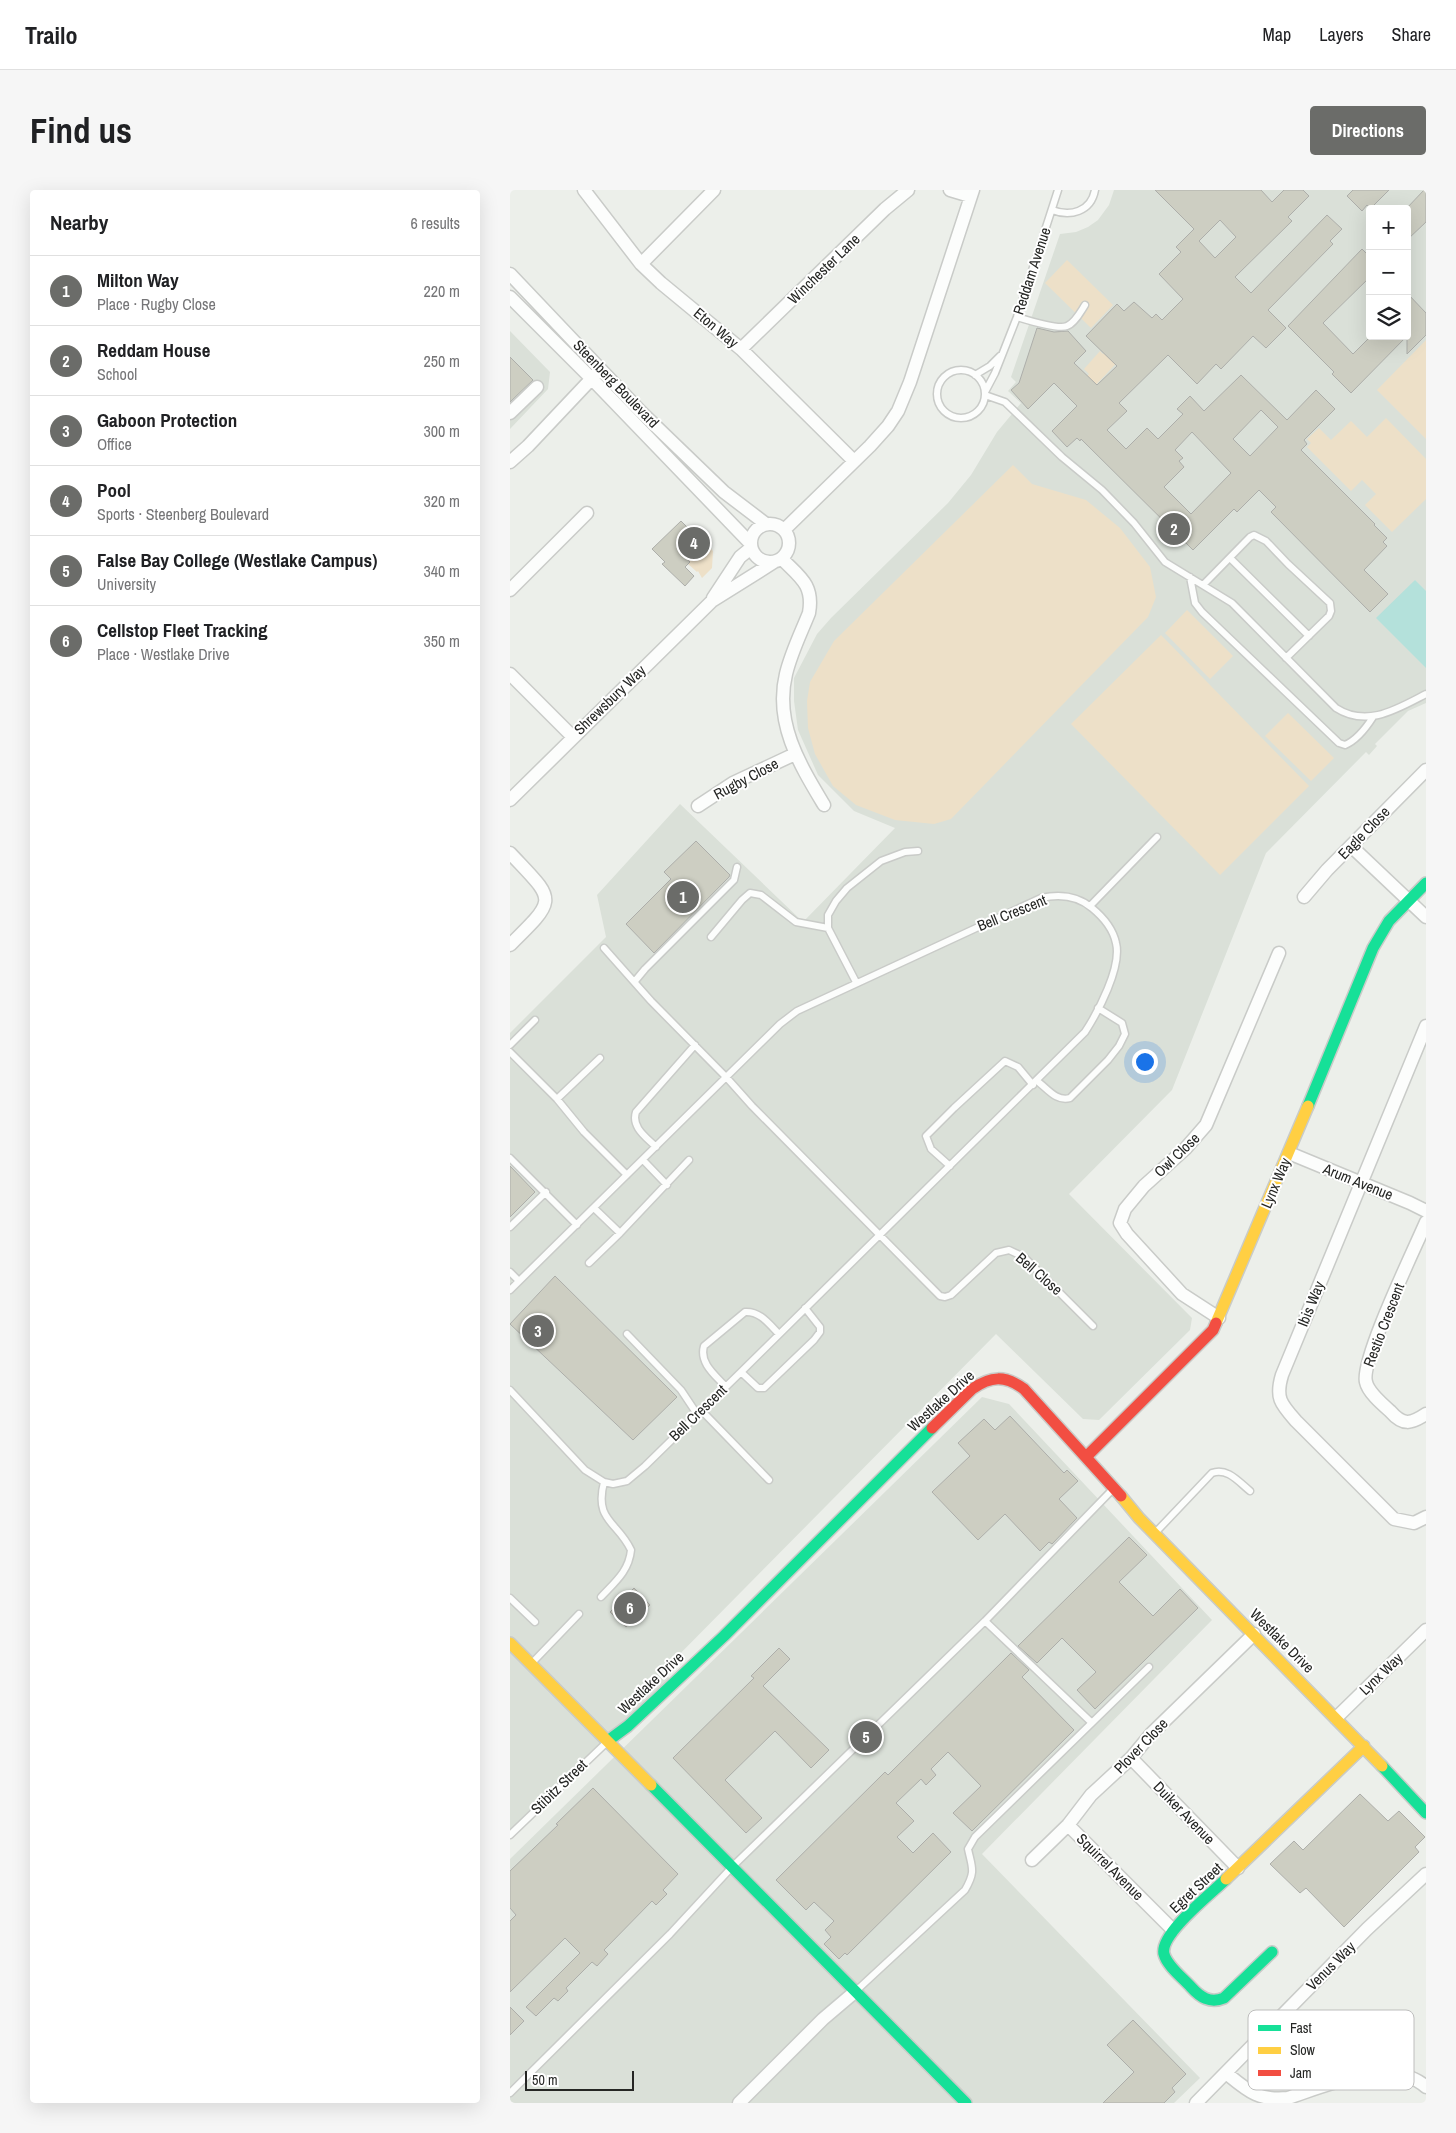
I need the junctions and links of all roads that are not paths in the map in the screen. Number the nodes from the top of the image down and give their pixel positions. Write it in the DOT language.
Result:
graph roads {
  1 [pos="584,190"];
  2 [pos="714,190"];
  3 [pos="908,190"];
  4 [pos="950,190"];
  5 [pos="1058,190"];
  6 [pos="1096,190"];
  7 [pos="972,193"];
  8 [pos="1052,210"];
  9 [pos="641,264"];
  10 [pos="510,274"];
  11 [pos="510,297"];
  12 [pos="1085,305"];
  13 [pos="1017,317"];
  14 [pos="741,349"];
  15 [pos="1004,351"];
  16 [pos="602,369"];
  17 [pos="975,375"];
  18 [pos="592,379"];
  19 [pos="537,387"];
  20 [pos="985,393"];
  21 [pos="510,413"];
  22 [pos="854,461"];
  23 [pos="510,462"];
  24 [pos="702,470"];
  25 [pos="690,482"];
  26 [pos="587,513"];
  27 [pos="766,524"];
  28 [pos="784,530"];
  29 [pos="751,546"];
  30 [pos="1230,558"];
  31 [pos="778,561"];
  32 [pos="1190,577"];
  33 [pos="1203,584"];
  34 [pos="510,590"];
  35 [pos="712,601"];
  36 [pos="1309,636"];
  37 [pos="1286,658"];
  38 [pos="510,674"];
  39 [pos="1426,694"];
  40 [pos="1373,717"];
  41 [pos="573,737"];
  42 [pos="795,754"];
  43 [pos="1426,770"];
  44 [pos="510,800"];
  45 [pos="824,804"];
  46 [pos="698,806"];
  47 [pos="1157,837"];
  48 [pos="1351,846"];
  49 [pos="918,851"];
  50 [pos="510,853"];
  51 [pos="738,867"];
  52 [pos="1426,883"];
  53 [pos="1304,897"];
  54 [pos="1408,901"];
  55 [pos="1090,906"];
  56 [pos="1426,918"];
  57 [pos="828,928"];
  58 [pos="711,937"];
  59 [pos="510,945"];
  60 [pos="604,948"];
  61 [pos="1279,953"];
  62 [pos="635,981"];
  63 [pos="856,982"];
  64 [pos="1098,1008"];
  65 [pos="535,1020"];
  66 [pos="1426,1026"];
  67 [pos="510,1045"];
  68 [pos="695,1045"];
  69 [pos="510,1052"];
  70 [pos="600,1058"];
  71 [pos="727,1078"];
  72 [pos="1035,1083"];
  73 [pos="557,1099"];
  74 [pos="656,1147"];
  75 [pos="1289,1153"];
  76 [pos="510,1158"];
  77 [pos="644,1160"];
  78 [pos="689,1160"];
  79 [pos="950,1166"];
  80 [pos="627,1175"];
  81 [pos="1362,1183"];
  82 [pos="667,1185"];
  83 [pos="546,1192"];
  84 [pos="594,1208"];
  85 [pos="1426,1212"];
  86 [pos="1426,1222"];
  87 [pos="577,1225"];
  88 [pos="510,1227"];
  89 [pos="620,1233"];
  90 [pos="880,1235"];
  91 [pos="589,1263"];
  92 [pos="510,1272"];
  93 [pos="519,1281"];
  94 [pos="510,1290"];
  95 [pos="805,1308"];
  96 [pos="1219,1318"];
  97 [pos="1094,1326"];
  98 [pos="627,1334"];
  99 [pos="779,1334"];
  100 [pos="741,1372"];
  101 [pos="726,1387"];
  102 [pos="510,1390"];
  103 [pos="699,1412"];
  104 [pos="1426,1414"];
  105 [pos="1087,1456"];
  106 [pos="769,1480"];
  107 [pos="604,1482"];
  108 [pos="1113,1488"];
  109 [pos="1250,1491"];
  110 [pos="1426,1517"];
  111 [pos="1155,1534"];
  112 [pos="601,1597"];
  113 [pos="510,1598"];
  114 [pos="579,1614"];
  115 [pos="985,1621"];
  116 [pos="535,1622"];
  117 [pos="1426,1630"];
  118 [pos="1254,1634"];
  119 [pos="510,1643"];
  120 [pos="531,1664"];
  121 [pos="1149,1667"];
  122 [pos="1336,1718"];
  123 [pos="1092,1723"];
  124 [pos="609,1740"];
  125 [pos="1364,1746"];
  126 [pos="1130,1758"];
  127 [pos="1426,1813"];
  128 [pos="1068,1825"];
  129 [pos="511,1831"];
  130 [pos="1032,1860"];
  131 [pos="732,1867"];
  132 [pos="1238,1868"];
  133 [pos="1426,1874"];
  134 [pos="1173,1930"];
  135 [pos="1272,1952"];
  136 [pos="856,1991"];
  137 [pos="1288,2010"];
  138 [pos="1248,2051"];
  139 [pos="1226,2074"];
  140 [pos="1414,2080"];
  141 [pos="1426,2087"];
  142 [pos="1248,2090"];
  143 [pos="1248,2090"];
  144 [pos="1314,2090"];
  145 [pos="510,2093"];
  146 [pos="738,2103"];
  147 [pos="966,2103"];
  148 [pos="1196,2103"];
  1 -- 9 [label="street, Eton Way"];
  2 -- 9 [label="street"];
  3 -- 14 [label="street, Winchester Lane"];
  4 -- 7 [label="street"];
  5 -- 8 [label="lane, Reddam Avenue"];
  6 -- 8 [label="lane"];
  7 -- 22 [label="street"];
  8 -- 13 [label="lane, Reddam Avenue"];
  9 -- 14 [label="street, Eton Way"];
  10 -- 16 [label="street, Steenberg Boulevard"];
  11 -- 18 [label="street, Steenberg Boulevard"];
  12 -- 13 [label="lane"];
  13 -- 15 [label="lane, Reddam Avenue"];
  14 -- 22 [label="street, Eton Way"];
  15 -- 17 [label="lane, Reddam Avenue"];
  15 -- 20 [label="lane, Reddam Avenue"];
  16 -- 18 [label="street"];
  16 -- 24 [label="street, Steenberg Boulevard"];
  17 -- 20 [label="lane"];
  17 -- 20 [label="lane"];
  18 -- 23 [label="street"];
  18 -- 25 [label="street, Steenberg Boulevard"];
  19 -- 21 [label="street"];
  20 -- 32 [label="lane"];
  22 -- 28 [label="street"];
  24 -- 25 [label="street"];
  24 -- 27 [label="street, Steenberg Boulevard"];
  25 -- 29 [label="street, Steenberg Boulevard"];
  26 -- 34 [label="street"];
  27 -- 28 [label="street"];
  27 -- 29 [label="street"];
  28 -- 31 [label="street"];
  29 -- 31 [label="street"];
  29 -- 35 [label="street"];
  30 -- 33 [label="lane"];
  30 -- 36 [label="lane"];
  30 -- 36 [label="lane"];
  31 -- 35 [label="street"];
  31 -- 42 [label="street, Rugby Close"];
  32 -- 33 [label="lane"];
  32 -- 40 [label="lane"];
  33 -- 37 [label="lane"];
  35 -- 41 [label="street, Shrewsbury Way"];
  36 -- 37 [label="lane"];
  37 -- 40 [label="lane"];
  38 -- 41 [label="street"];
  39 -- 40 [label="lane"];
  41 -- 44 [label="street, Shrewsbury Way"];
  42 -- 45 [label="street, Rugby Close"];
  42 -- 46 [label="street, Rugby Close"];
  43 -- 48 [label="street, Eagle Close"];
  47 -- 55 [label="lane"];
  48 -- 53 [label="street, Eagle Close"];
  48 -- 54 [label="street"];
  49 -- 57 [label="lane"];
  50 -- 59 [label="street"];
  51 -- 62 [label="lane"];
  52 -- 54 [label="street, Lynx Way"];
  54 -- 56 [label="street"];
  54 -- 75 [label="street, Lynx Way"];
  55 -- 63 [label="lane, Bell Crescent"];
  55 -- 64 [label="lane, Bell Crescent"];
  57 -- 58 [label="lane"];
  57 -- 63 [label="lane"];
  60 -- 62 [label="lane"];
  61 -- 96 [label="street, Owl Close"];
  62 -- 68 [label="lane"];
  63 -- 71 [label="lane, Bell Crescent"];
  64 -- 72 [label="lane, Bell Crescent"];
  64 -- 72 [label="lane"];
  65 -- 67 [label="lane"];
  66 -- 81 [label="street, Ibis Way"];
  68 -- 71 [label="lane"];
  68 -- 74 [label="lane"];
  69 -- 73 [label="lane"];
  70 -- 73 [label="lane"];
  71 -- 74 [label="lane, Bell Crescent"];
  71 -- 90 [label="lane"];
  72 -- 79 [label="lane, Bell Crescent"];
  72 -- 79 [label="lane"];
  73 -- 80 [label="lane"];
  74 -- 77 [label="lane, Bell Crescent"];
  75 -- 81 [label="street, Arum Avenue"];
  75 -- 96 [label="street, Lynx Way"];
  76 -- 83 [label="lane"];
  77 -- 80 [label="lane, Bell Crescent"];
  77 -- 82 [label="lane"];
  78 -- 82 [label="lane"];
  79 -- 90 [label="lane, Bell Crescent"];
  80 -- 84 [label="lane, Bell Crescent"];
  81 -- 85 [label="street, Arum Avenue"];
  81 -- 110 [label="street, Ibis Way"];
  82 -- 89 [label="lane"];
  83 -- 87 [label="lane"];
  83 -- 88 [label="lane"];
  84 -- 87 [label="lane, Bell Crescent"];
  84 -- 89 [label="lane"];
  86 -- 104 [label="street, Restio Crescent"];
  87 -- 93 [label="lane, Bell Crescent"];
  89 -- 91 [label="lane"];
  90 -- 95 [label="lane, Bell Crescent"];
  90 -- 97 [label="lane, Bell Close"];
  92 -- 93 [label="lane"];
  93 -- 94 [label="lane, Bell Crescent"];
  95 -- 99 [label="lane, Bell Crescent"];
  95 -- 100 [label="lane"];
  96 -- 105 [label="street, Lynx Way"];
  98 -- 103 [label="lane"];
  99 -- 100 [label="lane, Bell Crescent"];
  99 -- 101 [label="lane"];
  100 -- 101 [label="lane, Bell Crescent"];
  101 -- 103 [label="lane, Bell Crescent"];
  102 -- 107 [label="lane"];
  103 -- 106 [label="lane"];
  103 -- 107 [label="lane, Bell Crescent"];
  105 -- 108 [label="street, Westlake Drive"];
  105 -- 124 [label="street, Westlake Drive"];
  107 -- 112 [label="lane"];
  108 -- 111 [label="street, Westlake Drive"];
  108 -- 115 [label="lane"];
  109 -- 111 [label="lane"];
  111 -- 118 [label="street, Westlake Drive"];
  113 -- 116 [label="lane"];
  114 -- 120 [label="lane"];
  115 -- 123 [label="lane"];
  115 -- 131 [label="lane"];
  117 -- 122 [label="street, Lynx Way"];
  118 -- 122 [label="street, Westlake Drive"];
  118 -- 126 [label="street, Plover Close"];
  119 -- 120 [label="street"];
  120 -- 124 [label="street"];
  121 -- 123 [label="lane"];
  122 -- 125 [label="street, Westlake Drive"];
  123 -- 136 [label="lane"];
  124 -- 129 [label="lane, Stibitz Street"];
  124 -- 131 [label="street"];
  125 -- 127 [label="street, Westlake Drive"];
  125 -- 132 [label="street, Egret Street"];
  126 -- 128 [label="street, Plover Close"];
  126 -- 132 [label="street, Duiker Avenue"];
  128 -- 130 [label="street, Plover Close"];
  128 -- 134 [label="street, Squirrel Avenue"];
  131 -- 136 [label="street"];
  131 -- 145 [label="lane"];
  132 -- 134 [label="street, Egret Street"];
  133 -- 137 [label="street, Venus Way"];
  134 -- 135 [label="street, Egret Street"];
  136 -- 146 [label="street"];
  136 -- 147 [label="street"];
  138 -- 139 [label="street, Venus Way"];
  139 -- 143 [label="street"];
  139 -- 148 [label="street, Venus Way"];
  140 -- 141 [label="street"];
  142 -- 144 [label="street"];
}
